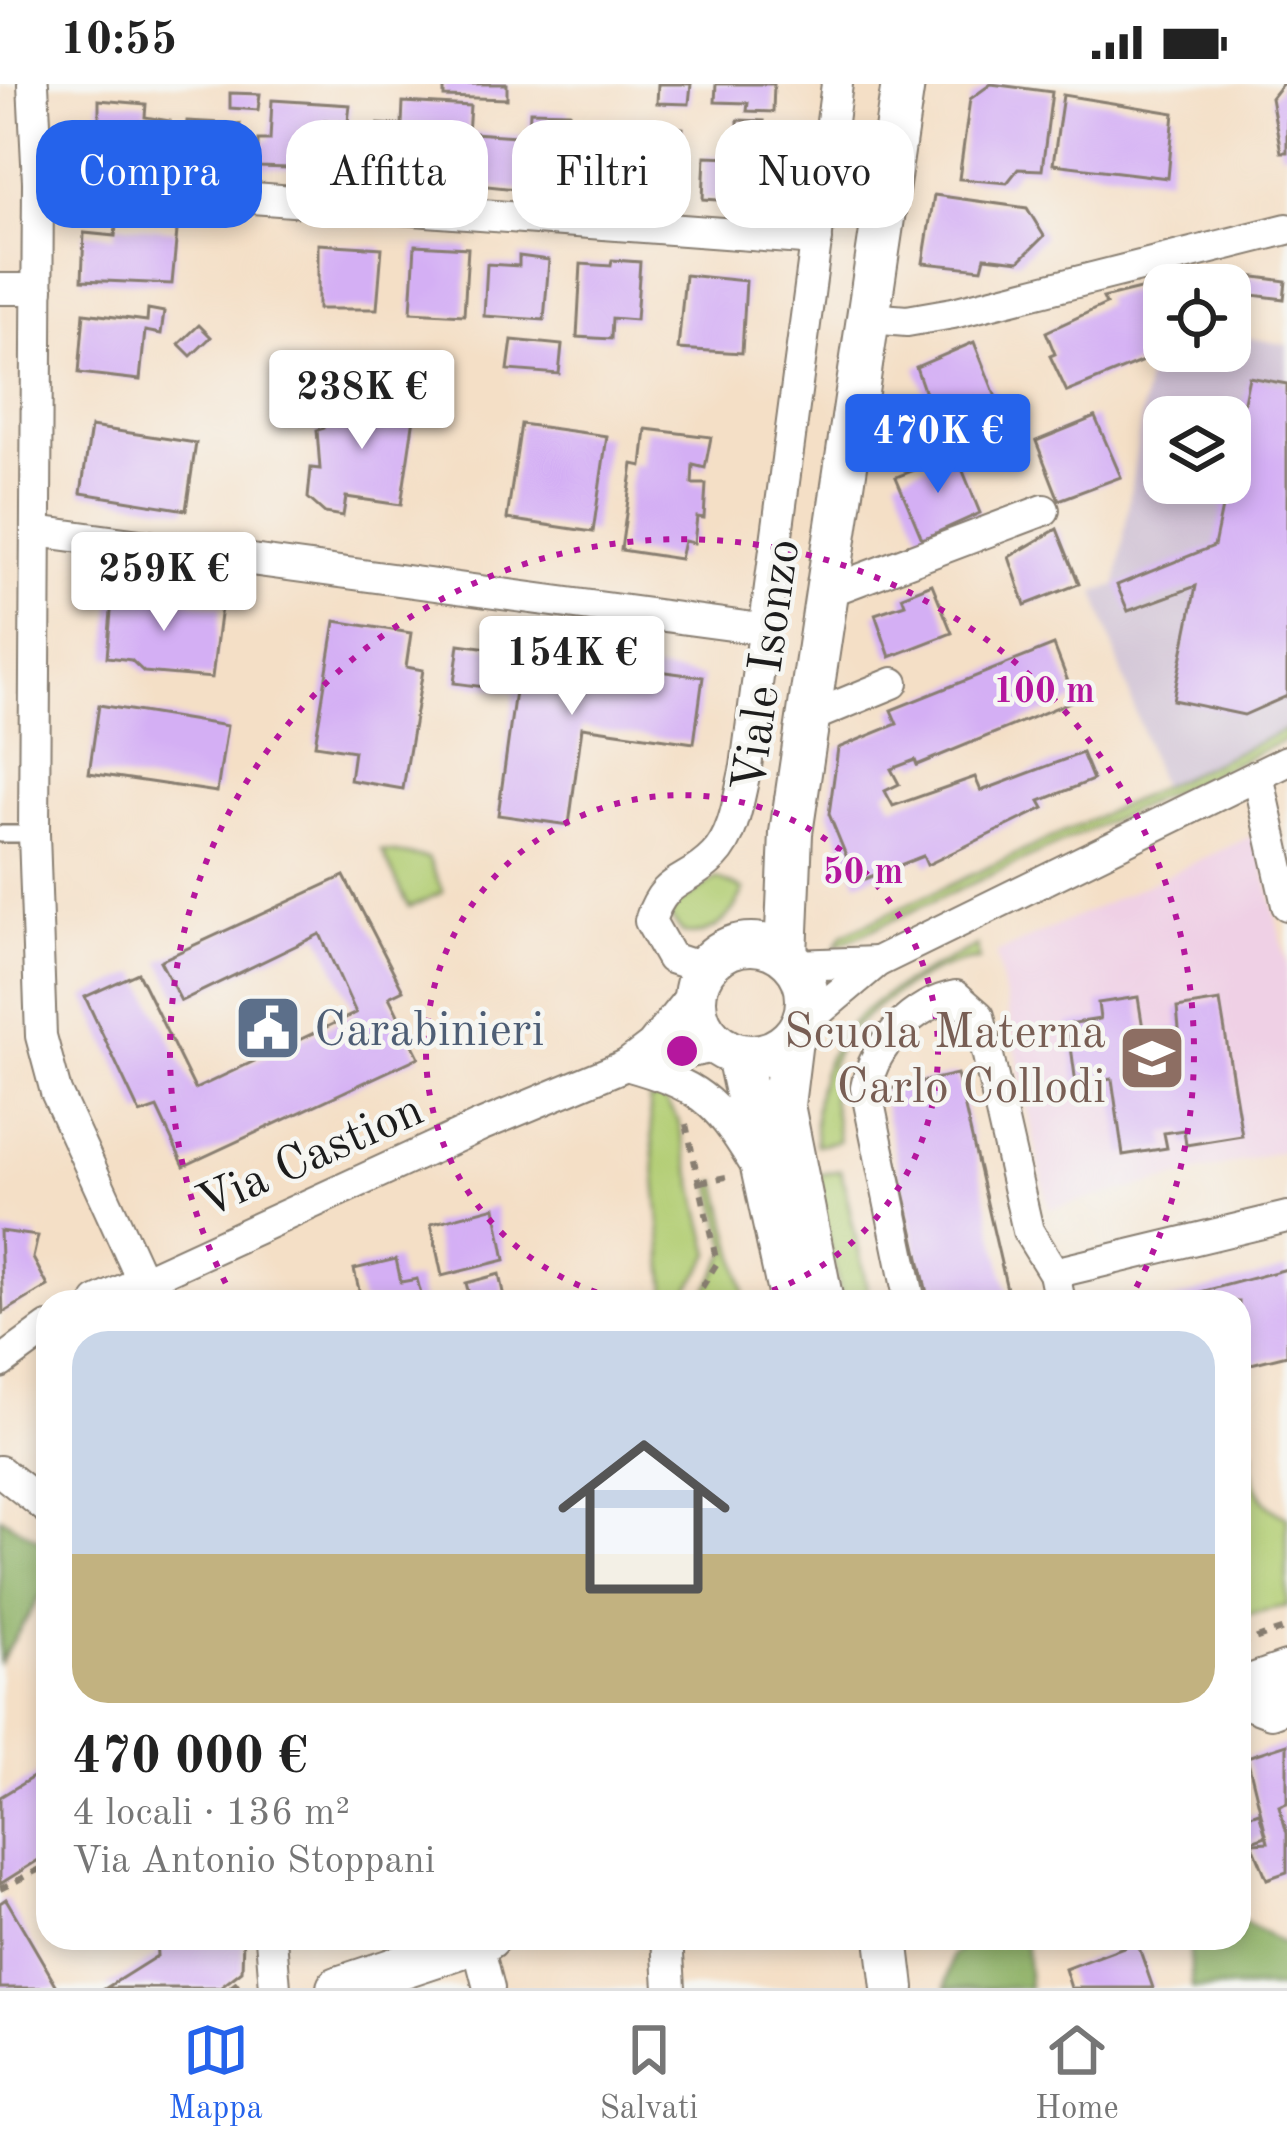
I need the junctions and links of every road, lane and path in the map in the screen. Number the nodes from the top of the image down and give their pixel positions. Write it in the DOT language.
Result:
graph roads {
  1 [pos="33,84"];
  2 [pos="837,84"];
  3 [pos="903,84"];
  4 [pos="36,143"];
  5 [pos="262,199"];
  6 [pos="38,228"];
  7 [pos="1287,229"];
  8 [pos="817,240"];
  9 [pos="0,289"];
  10 [pos="38,290"];
  11 [pos="868,318"];
  12 [pos="1044,510"];
  13 [pos="36,531"];
  14 [pos="826,592"];
  15 [pos="761,629"];
  16 [pos="893,683"];
  17 [pos="808,718"];
  18 [pos="1287,761"];
  19 [pos="1258,775"];
  20 [pos="34,834"];
  21 [pos="0,835"];
  22 [pos="1287,905"];
  23 [pos="877,962"];
  24 [pos="747,963"];
  25 [pos="796,1033"];
  26 [pos="729,1051"];
  27 [pos="626,1065"];
  28 [pos="682,1111"];
  29 [pos="759,1170"];
  30 [pos="1287,1217"];
  31 [pos="142,1280"];
  32 [pos="1057,1288"];
  33 [pos="122,1290"];
  34 [pos="700,1290"];
  35 [pos="788,1290"];
  36 [pos="820,1290"];
  37 [pos="908,1290"];
  38 [pos="36,1337"];
  39 [pos="0,1363"];
  40 [pos="0,1471"];
  41 [pos="36,1499"];
  42 [pos="1287,1628"];
  43 [pos="1251,1640"];
  44 [pos="1287,1673"];
  45 [pos="1251,1686"];
  46 [pos="1251,1706"];
  47 [pos="1287,1707"];
  48 [pos="36,1871"];
  49 [pos="0,1889"];
  50 [pos="272,1950"];
  51 [pos="453,1950"];
  52 [pos="484,1950"];
  53 [pos="668,1950"];
  54 [pos="275,1988"];
  55 [pos="338,1988"];
  56 [pos="489,1988"];
  57 [pos="670,1988"];
  1 -- 4 [label="street"];
  2 -- 8 [label="street"];
  3 -- 11 [label="main road, Viale Isonzo"];
  5 -- 8 [label="street"];
  6 -- 10 [label="street"];
  7 -- 11 [label="street"];
  8 -- 15 [label="street"];
  9 -- 10 [label="street"];
  10 -- 13 [label="street"];
  11 -- 14 [label="main road, Viale Isonzo"];
  12 -- 14 [label="street"];
  13 -- 15 [label="street"];
  13 -- 20 [label="street"];
  14 -- 17 [label="main road, Viale Isonzo"];
  15 -- 24 [label="street"];
  16 -- 17 [label="street"];
  17 -- 24 [label="main road, Viale Isonzo"];
  18 -- 19 [label="street"];
  19 -- 22 [label="street"];
  19 -- 23 [label="street"];
  20 -- 21 [label="lane"];
  20 -- 31 [label="street"];
  23 -- 24 [label="street"];
  23 -- 25 [label="street"];
  24 -- 25 [label="main road, Viale Isonzo"];
  24 -- 26 [label="main road, Viale Isonzo"];
  24 -- 27 [label="street, Via Castion"];
  25 -- 26 [label="main road"];
  25 -- 36 [label="main road, Viale Isonzo"];
  26 -- 27 [label="street, Via Castion"];
  26 -- 29 [label="main road, Viale Isonzo"];
  27 -- 29 [label="street"];
  27 -- 31 [label="street, Via Castion"];
  28 -- 34 [label="path"];
  29 -- 35 [label="main road, Viale Isonzo"];
  30 -- 32 [label="street"];
  31 -- 33 [label="street, Via Castion"];
  32 -- 37 [label="street"];
  38 -- 39 [label="street"];
  40 -- 41 [label="street"];
  42 -- 43 [label="path"];
  44 -- 45 [label="main road"];
  46 -- 47 [label="street"];
  48 -- 49 [label="path"];
  50 -- 54 [label="street"];
  51 -- 55 [label="main road"];
  52 -- 56 [label="street"];
  53 -- 57 [label="street"];
}
